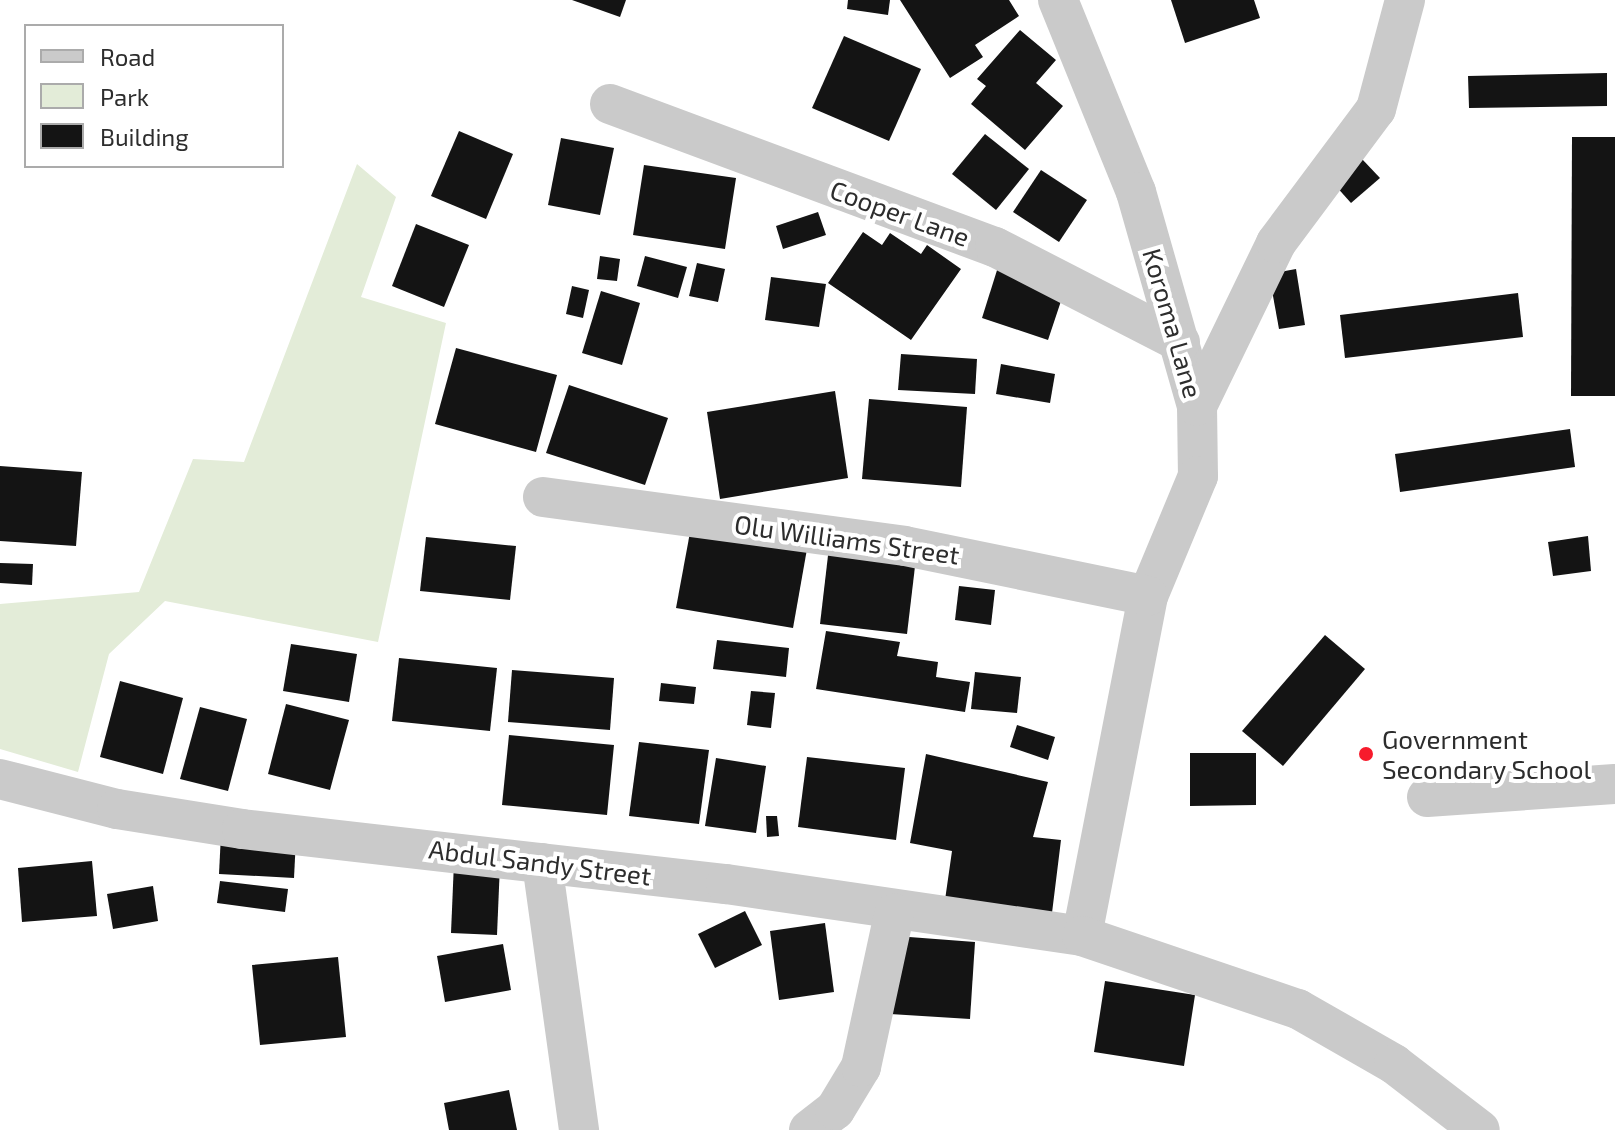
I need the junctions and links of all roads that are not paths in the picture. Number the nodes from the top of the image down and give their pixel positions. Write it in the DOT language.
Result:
graph roads {
  1 [pos="1058,0"];
  2 [pos="1405,0"];
  3 [pos="610,104"];
  4 [pos="1180,342"];
  5 [pos="1197,406"];
  6 [pos="543,497"];
  7 [pos="1148,596"];
  8 [pos="0,779"];
  9 [pos="1615,784"];
  10 [pos="1427,797"];
  11 [pos="542,863"];
  12 [pos="894,914"];
  13 [pos="1082,936"];
  14 [pos="579,1130"];
  15 [pos="809,1130"];
  16 [pos="1480,1130"];
  1 -- 4 [label="street, Koroma Lane"];
  2 -- 5 [label="street"];
  3 -- 4 [label="street, Cooper Lane"];
  4 -- 5 [label="street, Koroma Lane"];
  5 -- 7 [label="street, Koroma Lane"];
  6 -- 7 [label="street, Olu Williams Street"];
  7 -- 13 [label="street, Koroma Lane"];
  8 -- 11 [label="street, Abdul Sandy Street"];
  9 -- 10 [label="street"];
  11 -- 12 [label="street, Abdul Sandy Street"];
  11 -- 14 [label="street"];
  12 -- 13 [label="street, Abdul Sandy Street"];
  12 -- 15 [label="street"];
  13 -- 16 [label="street, Abdul Sandy Street"];
}
